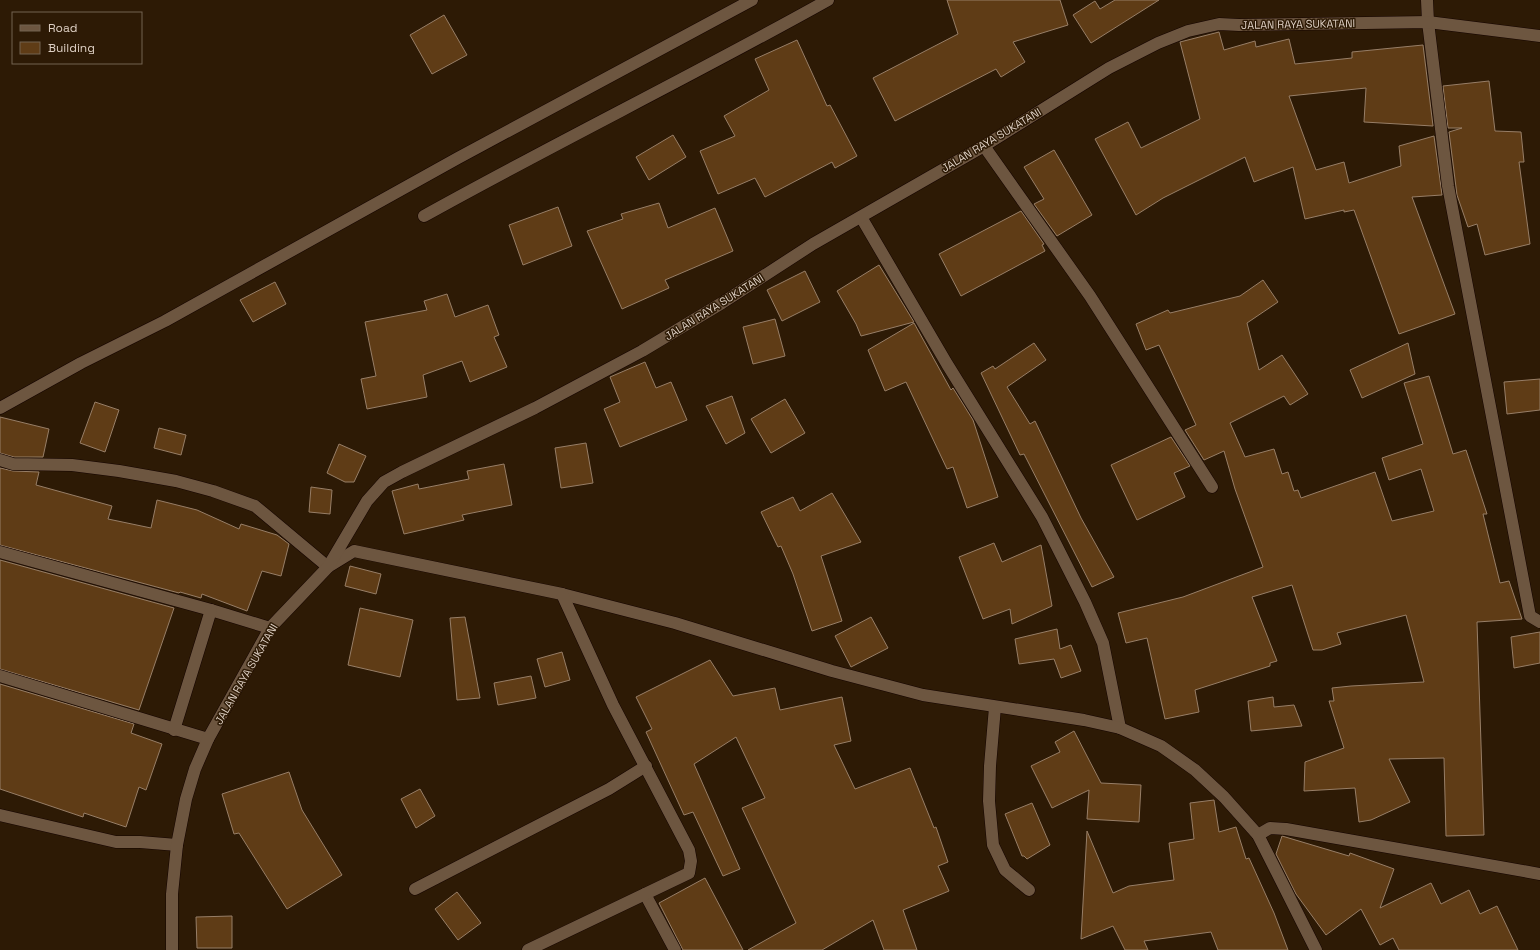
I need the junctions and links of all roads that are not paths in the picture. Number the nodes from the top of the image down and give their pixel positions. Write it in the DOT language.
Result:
graph roads {
  1 [pos="752,0"];
  2 [pos="828,0"];
  3 [pos="1427,0"];
  4 [pos="1428,22"];
  5 [pos="1540,36"];
  6 [pos="984,146"];
  7 [pos="424,216"];
  8 [pos="861,217"];
  9 [pos="0,408"];
  10 [pos="0,460"];
  11 [pos="1212,487"];
  12 [pos="0,552"];
  13 [pos="328,567"];
  14 [pos="562,594"];
  15 [pos="211,610"];
  16 [pos="1540,622"];
  17 [pos="270,628"];
  18 [pos="0,676"];
  19 [pos="995,707"];
  20 [pos="1120,728"];
  21 [pos="174,730"];
  22 [pos="208,739"];
  23 [pos="646,766"];
  24 [pos="0,815"];
  25 [pos="1258,835"];
  26 [pos="177,845"];
  27 [pos="1540,874"];
  28 [pos="415,889"];
  29 [pos="1029,890"];
  30 [pos="645,894"];
  31 [pos="172,950"];
  32 [pos="528,950"];
  33 [pos="675,950"];
  34 [pos="1316,950"];
  1 -- 9 [label="street"];
  2 -- 7 [label="street"];
  3 -- 4 [label="street"];
  4 -- 5 [label="street, JALAN RAYA SUKATANI"];
  4 -- 6 [label="street, JALAN RAYA SUKATANI"];
  4 -- 16 [label="street"];
  6 -- 8 [label="street, JALAN RAYA SUKATANI"];
  6 -- 11 [label="street"];
  8 -- 13 [label="street, JALAN RAYA SUKATANI"];
  8 -- 20 [label="street"];
  10 -- 13 [label="street"];
  12 -- 15 [label="street"];
  13 -- 14 [label="street"];
  13 -- 17 [label="street, JALAN RAYA SUKATANI"];
  14 -- 19 [label="street"];
  14 -- 23 [label="street"];
  15 -- 17 [label="street"];
  15 -- 21 [label="street"];
  17 -- 22 [label="street, JALAN RAYA SUKATANI"];
  18 -- 21 [label="street"];
  19 -- 20 [label="street"];
  19 -- 29 [label="street"];
  20 -- 25 [label="street"];
  21 -- 22 [label="street"];
  22 -- 26 [label="street, JALAN RAYA SUKATANI"];
  23 -- 28 [label="street"];
  23 -- 30 [label="street"];
  24 -- 26 [label="street"];
  25 -- 27 [label="street"];
  25 -- 34 [label="street"];
  26 -- 31 [label="street, JALAN RAYA SUKATANI"];
  30 -- 32 [label="street"];
  30 -- 33 [label="street"];
}
